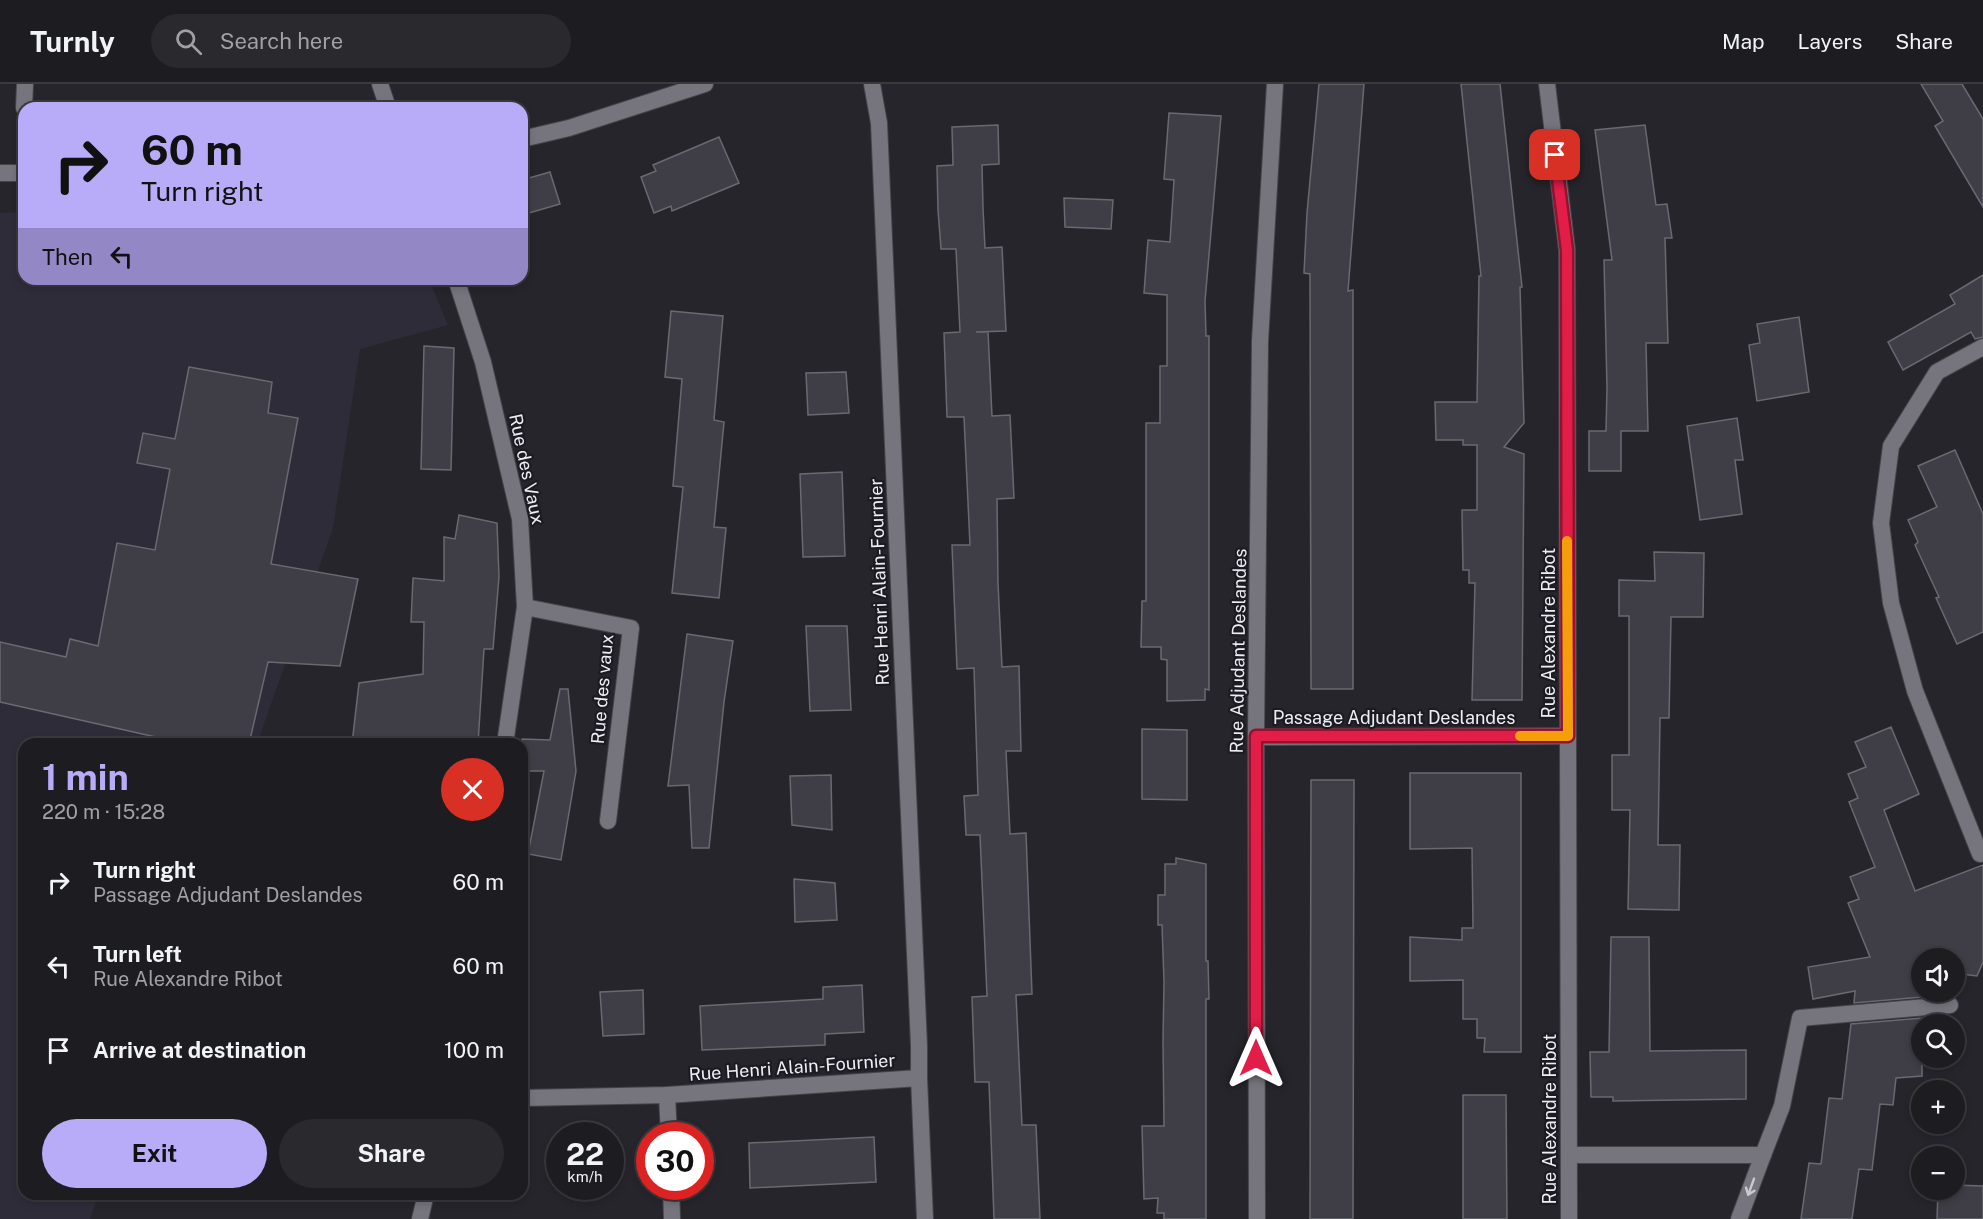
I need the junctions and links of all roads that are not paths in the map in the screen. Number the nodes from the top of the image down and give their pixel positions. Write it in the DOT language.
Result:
graph roads {
  1 [pos="25,84"];
  2 [pos="380,84"];
  3 [pos="705,84"];
  4 [pos="872,84"];
  5 [pos="1275,84"];
  6 [pos="1547,84"];
  7 [pos="24,102"];
  8 [pos="386,102"];
  9 [pos="528,138"];
  10 [pos="0,173"];
  11 [pos="18,173"];
  12 [pos="458,285"];
  13 [pos="1983,347"];
  14 [pos="525,607"];
  15 [pos="1256,736"];
  16 [pos="1568,736"];
  17 [pos="506,738"];
  18 [pos="608,821"];
  19 [pos="1980,854"];
  20 [pos="1950,1005"];
  21 [pos="919,1078"];
  22 [pos="667,1095"];
  23 [pos="528,1098"];
  24 [pos="668,1122"];
  25 [pos="1569,1155"];
  26 [pos="1763,1155"];
  27 [pos="425,1200"];
  28 [pos="671,1200"];
  29 [pos="420,1219"];
  30 [pos="672,1219"];
  31 [pos="925,1219"];
  32 [pos="1257,1219"];
  33 [pos="1569,1219"];
  34 [pos="1740,1219"];
  1 -- 7 [label="street"];
  2 -- 8 [label="street"];
  3 -- 9 [label="street"];
  4 -- 21 [label="street, Rue Henri Alain-Fournier"];
  5 -- 15 [label="street, Rue Adjudant Deslandes"];
  6 -- 16 [label="street, Rue Alexandre Ribot"];
  10 -- 11 [label="street"];
  12 -- 14 [label="street, Rue des Vaux"];
  13 -- 19 [label="street"];
  14 -- 17 [label="street, Rue des Vaux"];
  14 -- 18 [label="street, Rue des vaux"];
  15 -- 16 [label="street, Passage Adjudant Deslandes"];
  15 -- 32 [label="street, Rue Adjudant Deslandes"];
  16 -- 25 [label="street, Rue Alexandre Ribot"];
  20 -- 26 [label="street"];
  21 -- 22 [label="street, Rue Henri Alain-Fournier"];
  21 -- 31 [label="street, Rue Henri Alain-Fournier"];
  22 -- 23 [label="street, Rue Henri Alain-Fournier"];
  22 -- 24 [label="street, Rue Henri Alain-Fournier"];
  25 -- 26 [label="street"];
  25 -- 33 [label="street, Rue Alexandre Ribot"];
  26 -- 34 [label="street, one-way"];
  27 -- 29 [label="street"];
  28 -- 30 [label="street"];
}
